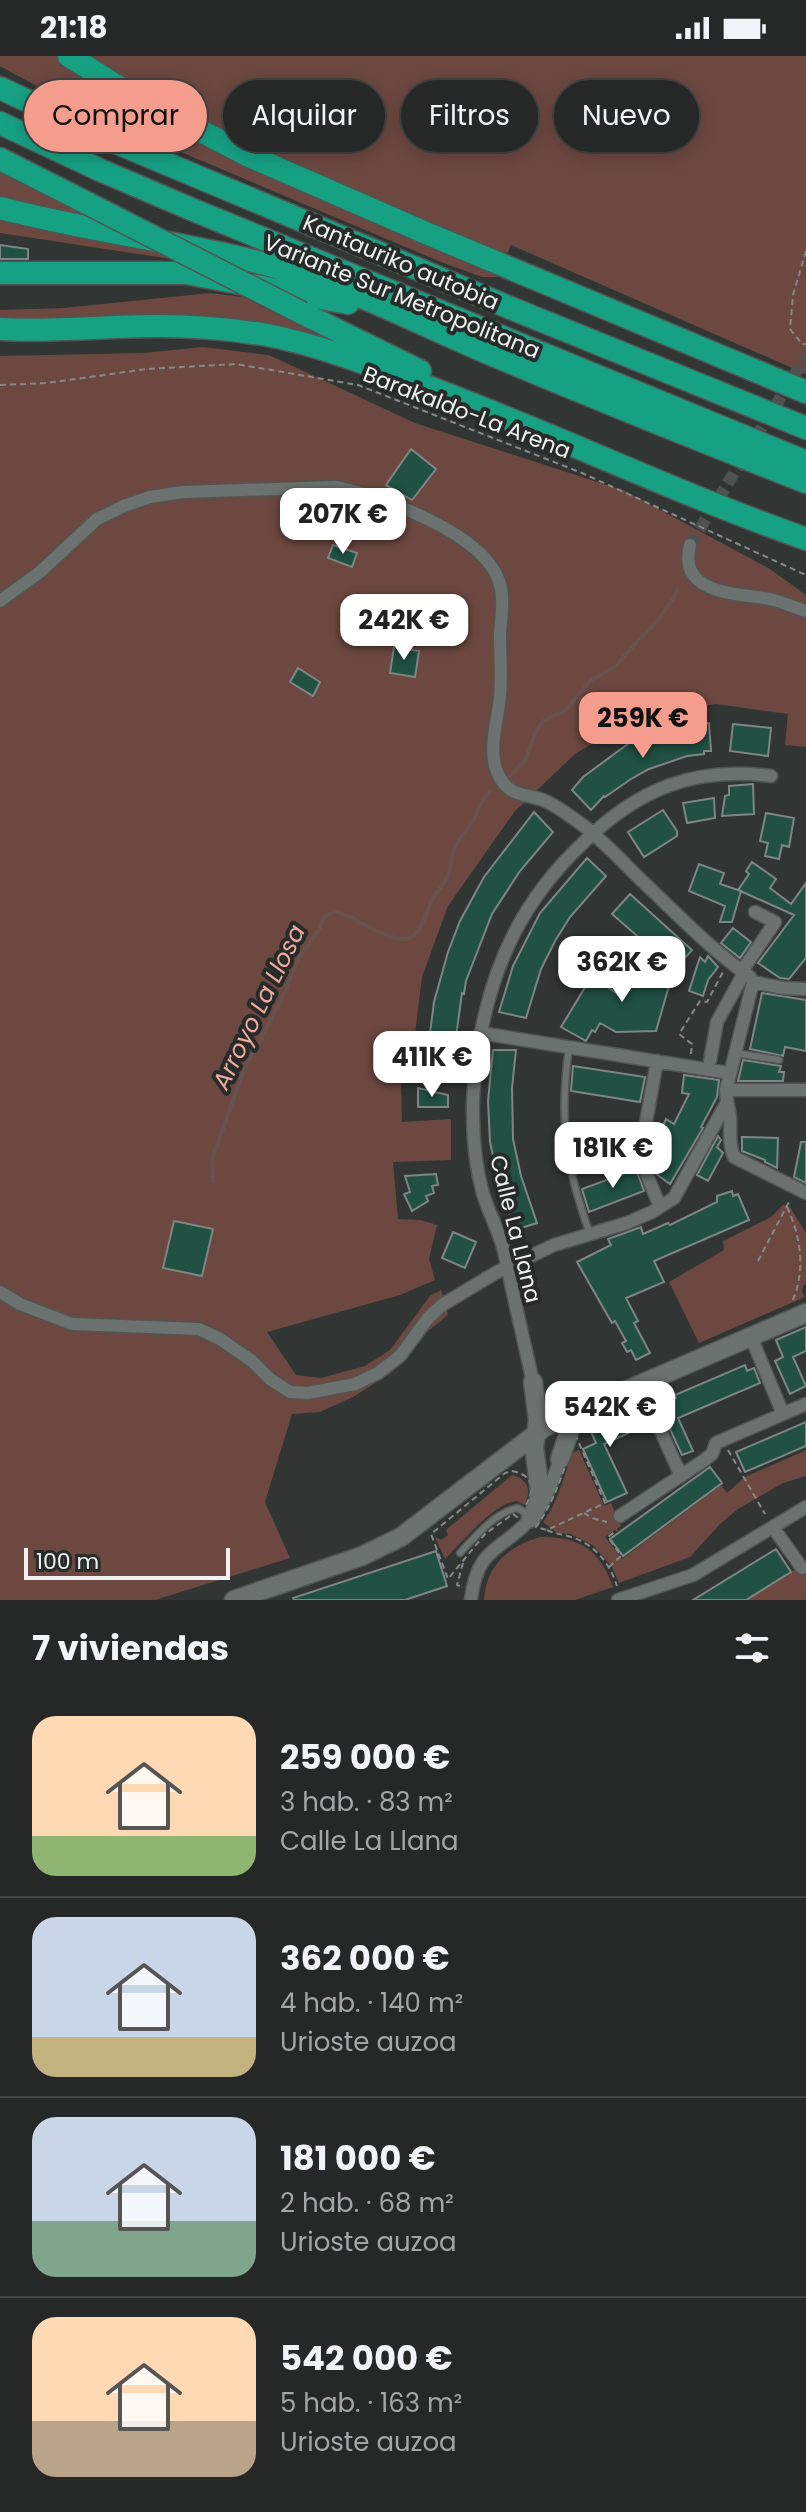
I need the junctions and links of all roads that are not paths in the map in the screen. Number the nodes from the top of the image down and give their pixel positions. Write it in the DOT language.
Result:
graph roads {
  1 [pos="69,56"];
  2 [pos="0,88"];
  3 [pos="0,123"];
  4 [pos="0,159"];
  5 [pos="0,208"];
  6 [pos="0,273"];
  7 [pos="0,329"];
  8 [pos="474,347"];
  9 [pos="806,392"];
  10 [pos="510,417"];
  11 [pos="806,428"];
  12 [pos="806,462"];
  13 [pos="806,482"];
  14 [pos="806,539"];
  15 [pos="690,545"];
  16 [pos="0,601"];
  17 [pos="806,611"];
  18 [pos="771,776"];
  19 [pos="593,833"];
  20 [pos="755,912"];
  21 [pos="746,975"];
  22 [pos="806,989"];
  23 [pos="481,1033"];
  24 [pos="569,1047"];
  25 [pos="735,1053"];
  26 [pos="779,1060"];
  27 [pos="657,1061"];
  28 [pos="710,1061"];
  29 [pos="729,1073"];
  30 [pos="726,1090"];
  31 [pos="806,1090"];
  32 [pos="726,1104"];
  33 [pos="801,1191"];
  34 [pos="660,1207"];
  35 [pos="590,1234"];
  36 [pos="506,1267"];
  37 [pos="0,1292"];
  38 [pos="806,1313"];
  39 [pos="751,1337"];
  40 [pos="533,1382"];
  41 [pos="644,1394"];
  42 [pos="806,1404"];
  43 [pos="583,1409"];
  44 [pos="783,1414"];
  45 [pos="539,1424"];
  46 [pos="560,1459"];
  47 [pos="491,1466"];
  48 [pos="536,1467"];
  49 [pos="681,1476"];
  50 [pos="806,1507"];
  51 [pos="620,1516"];
  52 [pos="531,1521"];
  53 [pos="777,1533"];
  54 [pos="460,1553"];
  55 [pos="802,1568"];
  56 [pos="620,1599"];
  57 [pos="234,1600"];
  58 [pos="471,1600"];
  1 -- 9 [label="highway"];
  2 -- 11 [label="highway, Kantauriko autobia"];
  3 -- 12 [label="highway, Variante Sur Metropolitana"];
  4 -- 10 [label="highway, bridge"];
  5 -- 8 [label="highway"];
  6 -- 8 [label="highway"];
  7 -- 10 [label="highway"];
  8 -- 13 [label="highway"];
  10 -- 14 [label="highway"];
  15 -- 17 [label="street"];
  16 -- 19 [label="street"];
  18 -- 19 [label="street, Calle La Llana"];
  19 -- 21 [label="street"];
  19 -- 23 [label="street, Calle La Llana"];
  20 -- 21 [label="street"];
  21 -- 22 [label="street"];
  21 -- 25 [label="street"];
  21 -- 28 [label="street"];
  23 -- 24 [label="street"];
  23 -- 36 [label="street, Calle La Llana"];
  24 -- 27 [label="street"];
  24 -- 35 [label="lane"];
  25 -- 26 [label="lane"];
  25 -- 29 [label="street"];
  27 -- 29 [label="street"];
  27 -- 34 [label="street"];
  29 -- 30 [label="street"];
  30 -- 31 [label="street"];
  30 -- 32 [label="street"];
  32 -- 33 [label="street"];
  32 -- 34 [label="street"];
  34 -- 35 [label="street"];
  35 -- 36 [label="street"];
  36 -- 37 [label="street"];
  36 -- 40 [label="street, Calle La Llana"];
  38 -- 39 [label="street"];
  39 -- 43 [label="street"];
  39 -- 44 [label="street"];
  40 -- 43 [label="street"];
  40 -- 45 [label="street"];
  41 -- 49 [label="street"];
  42 -- 44 [label="street"];
  43 -- 45 [label="street"];
  43 -- 46 [label="street"];
  44 -- 49 [label="street"];
  45 -- 46 [label="street"];
  45 -- 47 [label="street"];
  45 -- 48 [label="street"];
  46 -- 52 [label="street"];
  47 -- 48 [label="street"];
  47 -- 57 [label="street"];
  48 -- 52 [label="street"];
  49 -- 51 [label="street"];
  50 -- 56 [label="street"];
  52 -- 54 [label="lane"];
  52 -- 58 [label="street"];
  53 -- 55 [label="street"];
}
